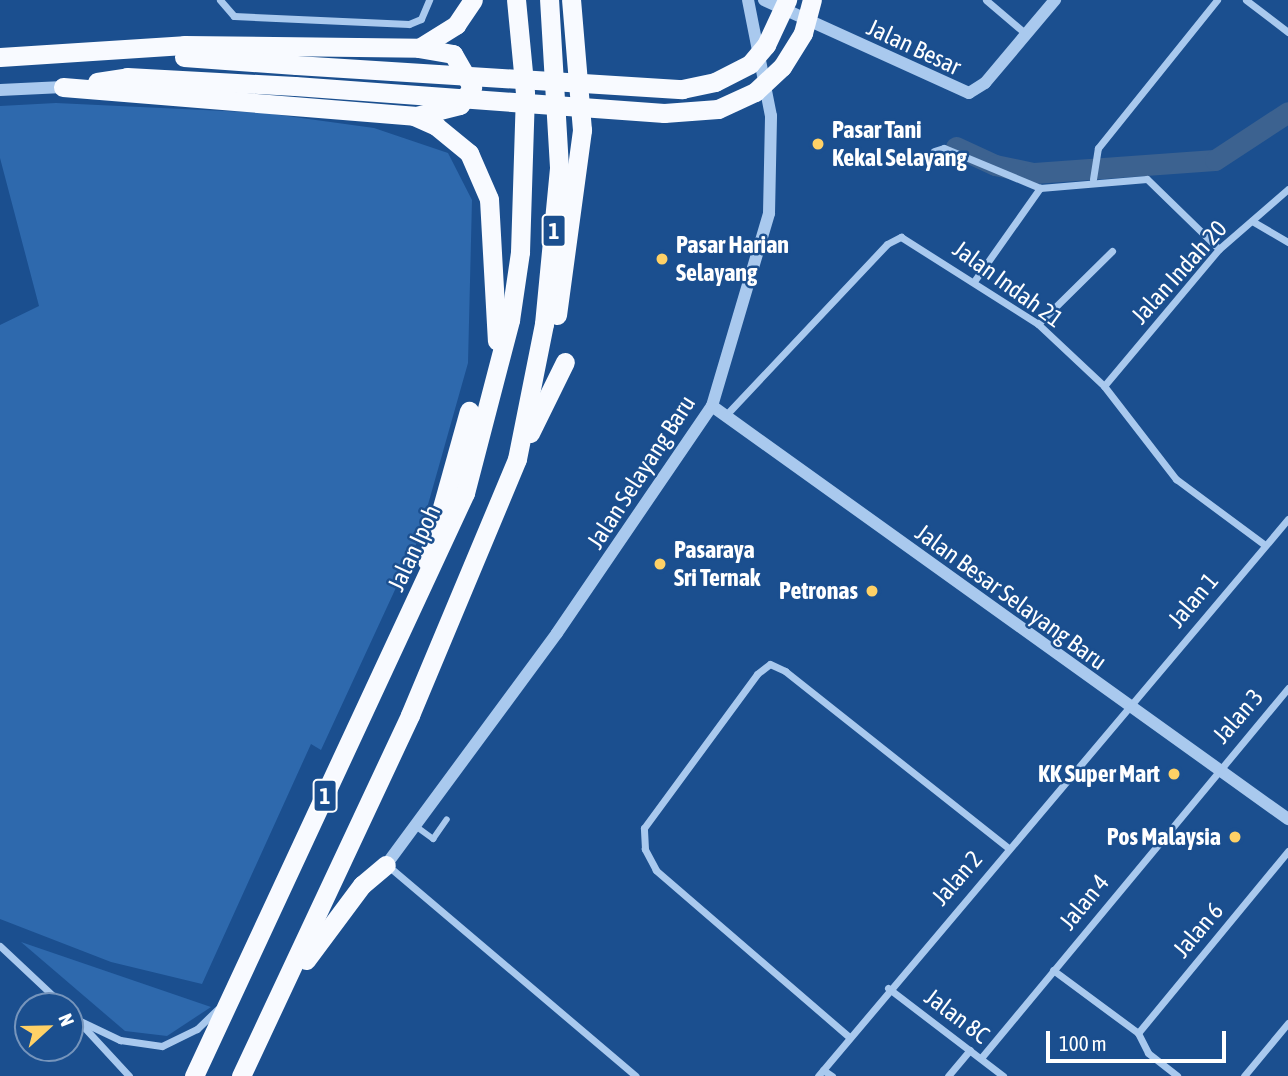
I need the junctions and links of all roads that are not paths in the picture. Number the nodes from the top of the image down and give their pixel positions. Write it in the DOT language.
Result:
graph roads {
  1 [pos="220,0"];
  2 [pos="429,0"];
  3 [pos="473,0"];
  4 [pos="516,0"];
  5 [pos="549,0"];
  6 [pos="571,0"];
  7 [pos="748,0"];
  8 [pos="764,0"];
  9 [pos="787,0"];
  10 [pos="812,0"];
  11 [pos="986,0"];
  12 [pos="1055,0"];
  13 [pos="1217,0"];
  14 [pos="1246,0"];
  15 [pos="1288,32"];
  16 [pos="1026,34"];
  17 [pos="419,48"];
  18 [pos="148,50"];
  19 [pos="0,57"];
  20 [pos="63,87"];
  21 [pos="0,90"];
  22 [pos="414,116"];
  23 [pos="934,151"];
  24 [pos="1094,176"];
  25 [pos="1040,188"];
  26 [pos="1288,189"];
  27 [pos="1252,221"];
  28 [pos="1288,242"];
  29 [pos="1219,249"];
  30 [pos="1112,251"];
  31 [pos="975,280"];
  32 [pos="1038,324"];
  33 [pos="498,361"];
  34 [pos="565,362"];
  35 [pos="1104,386"];
  36 [pos="712,406"];
  37 [pos="528,408"];
  38 [pos="469,411"];
  39 [pos="725,416"];
  40 [pos="517,459"];
  41 [pos="1288,519"];
  42 [pos="1265,545"];
  43 [pos="413,609"];
  44 [pos="1288,688"];
  45 [pos="1129,708"];
  46 [pos="1216,770"];
  47 [pos="447,819"];
  48 [pos="1288,819"];
  49 [pos="414,825"];
  50 [pos="353,843"];
  51 [pos="1008,848"];
  52 [pos="1288,851"];
  53 [pos="386,865"];
  54 [pos="0,946"];
  55 [pos="1053,970"];
  56 [pos="238,983"];
  57 [pos="888,988"];
  58 [pos="283,989"];
  59 [pos="49,992"];
  60 [pos="84,1023"];
  61 [pos="1288,1023"];
  62 [pos="84,1027"];
  63 [pos="1138,1033"];
  64 [pos="848,1036"];
  65 [pos="970,1050"];
  66 [pos="981,1058"];
  67 [pos="821,1073"];
  68 [pos="129,1076"];
  69 [pos="194,1076"];
  70 [pos="241,1076"];
  71 [pos="636,1076"];
  72 [pos="832,1076"];
  73 [pos="948,1076"];
  74 [pos="1003,1076"];
  75 [pos="1177,1076"];
  76 [pos="1244,1076"];
  1 -- 2 [label="street"];
  3 -- 17 [label="highway"];
  4 -- 33 [label="highway, Jalan Ipoh / 1"];
  5 -- 37 [label="highway, 1"];
  6 -- 37 [label="highway"];
  7 -- 36 [label="street, Jalan Selayang Baru"];
  8 -- 16 [label="street, Jalan Besar"];
  9 -- 18 [label="highway, bridge"];
  10 -- 20 [label="highway, bridge"];
  11 -- 16 [label="street"];
  12 -- 16 [label="street, Jalan Besar"];
  13 -- 24 [label="street"];
  14 -- 15 [label="street"];
  17 -- 18 [label="highway"];
  17 -- 22 [label="highway"];
  18 -- 19 [label="highway"];
  20 -- 21 [label="street"];
  20 -- 22 [label="highway"];
  22 -- 33 [label="highway"];
  23 -- 25 [label="street"];
  24 -- 25 [label="street"];
  24 -- 29 [label="street"];
  25 -- 31 [label="street"];
  26 -- 27 [label="street, Jalan Indah 20"];
  27 -- 28 [label="street"];
  27 -- 29 [label="street, Jalan Indah 20"];
  29 -- 35 [label="street, Jalan Indah 20"];
  30 -- 32 [label="street"];
  31 -- 32 [label="street, Jalan Indah 21"];
  31 -- 39 [label="street, Jalan Indah 21"];
  32 -- 35 [label="street, Jalan Indah 21"];
  33 -- 43 [label="highway, Jalan Ipoh / 1"];
  34 -- 40 [label="highway"];
  35 -- 42 [label="street, Jalan Indah 21"];
  36 -- 39 [label="street, Jalan Besar Selayang Baru"];
  36 -- 49 [label="street, Jalan Selayang Baru"];
  37 -- 40 [label="highway, 1"];
  38 -- 43 [label="highway"];
  39 -- 45 [label="street, Jalan Besar Selayang Baru"];
  40 -- 50 [label="highway, 1"];
  41 -- 42 [label="street, Jalan 1"];
  42 -- 45 [label="street, Jalan 1"];
  43 -- 56 [label="highway, Jalan Ipoh / 1"];
  44 -- 46 [label="street, Jalan 3"];
  45 -- 46 [label="street, Jalan Besar Selayang Baru"];
  45 -- 51 [label="street, Jalan 2"];
  46 -- 48 [label="street, Jalan Besar Selayang Baru"];
  46 -- 55 [label="street, Jalan 4"];
  47 -- 49 [label="street"];
  49 -- 53 [label="street, Jalan Selayang Baru"];
  50 -- 53 [label="highway"];
  50 -- 58 [label="highway, 1"];
  51 -- 57 [label="street, Jalan 2"];
  51 -- 64 [label="street"];
  52 -- 63 [label="street, Jalan 6"];
  53 -- 58 [label="highway"];
  53 -- 71 [label="street"];
  54 -- 59 [label="street"];
  55 -- 63 [label="street"];
  55 -- 66 [label="street, Jalan 4"];
  56 -- 60 [label="street"];
  56 -- 69 [label="highway, Jalan Ipoh / 1"];
  57 -- 64 [label="street, Jalan 2"];
  57 -- 65 [label="street, Jalan 8C"];
  58 -- 70 [label="highway, 1"];
  61 -- 76 [label="street"];
  62 -- 68 [label="street"];
  63 -- 75 [label="street"];
  64 -- 67 [label="street, Jalan 2"];
  65 -- 66 [label="street, Jalan 8C"];
  65 -- 73 [label="street"];
  66 -- 74 [label="street, Jalan 8C"];
  67 -- 72 [label="street"];
}
